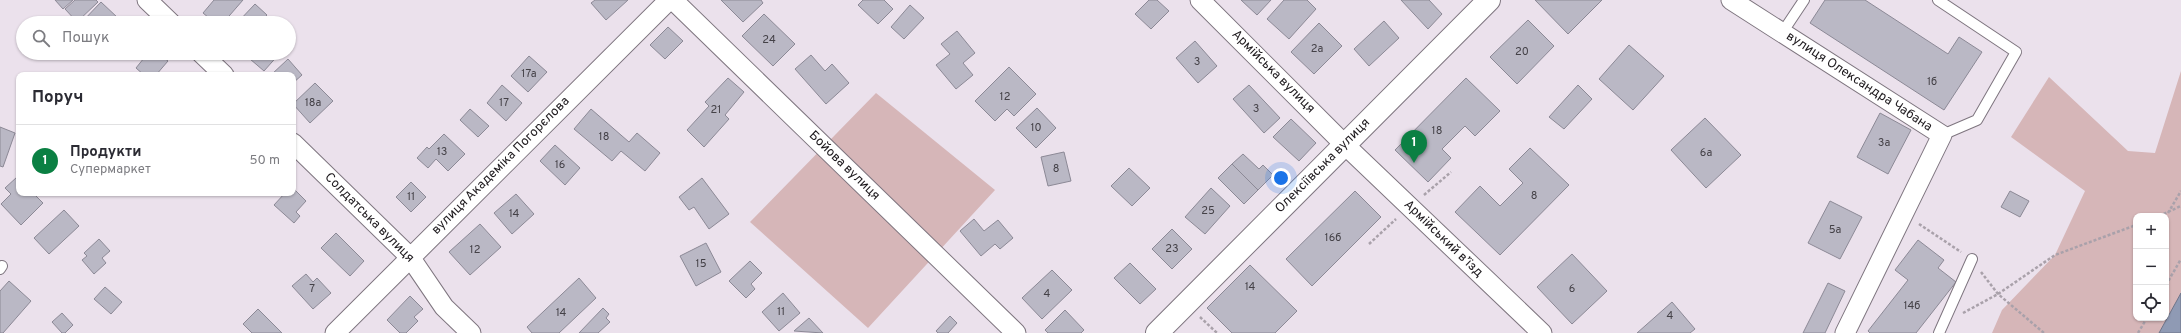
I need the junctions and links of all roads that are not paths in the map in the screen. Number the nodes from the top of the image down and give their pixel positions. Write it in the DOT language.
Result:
graph roads {
  1 [pos="147,0"];
  2 [pos="669,0"];
  3 [pos="673,0"];
  4 [pos="1200,0"];
  5 [pos="1489,0"];
  6 [pos="1731,0"];
  7 [pos="1804,0"];
  8 [pos="1938,0"];
  9 [pos="164,16"];
  10 [pos="1782,33"];
  11 [pos="208,60"];
  12 [pos="221,72"];
  13 [pos="1942,135"];
  14 [pos="1345,145"];
  15 [pos="296,146"];
  16 [pos="410,258"];
  17 [pos="1972,259"];
  18 [pos="1942,328"];
  19 [pos="335,333"];
  20 [pos="471,333"];
  21 [pos="1016,333"];
  22 [pos="1157,333"];
  23 [pos="1542,333"];
  24 [pos="1845,333"];
  1 -- 9 [label="street"];
  2 -- 16 [label="street, вулиця Академіка Погорєлова"];
  3 -- 21 [label="street, Бойова вулиця"];
  4 -- 14 [label="street, Армійська вулиця"];
  5 -- 14 [label="street, Олексіївська вулиця"];
  6 -- 10 [label="street, вулиця Олександра Чабана"];
  7 -- 10 [label="lane"];
  8 -- 13 [label="lane"];
  10 -- 13 [label="street, вулиця Олександра Чабана"];
  11 -- 12 [label="street"];
  13 -- 24 [label="street, вулиця Олександра Чабана"];
  14 -- 22 [label="street, Олексіївська вулиця"];
  14 -- 23 [label="street, Армійський в’їзд"];
  15 -- 16 [label="street, Солдатська вулиця"];
  16 -- 19 [label="street, вулиця Академіка Погорєлова"];
  16 -- 20 [label="street, Солдатська вулиця"];
  17 -- 18 [label="lane"];
}
